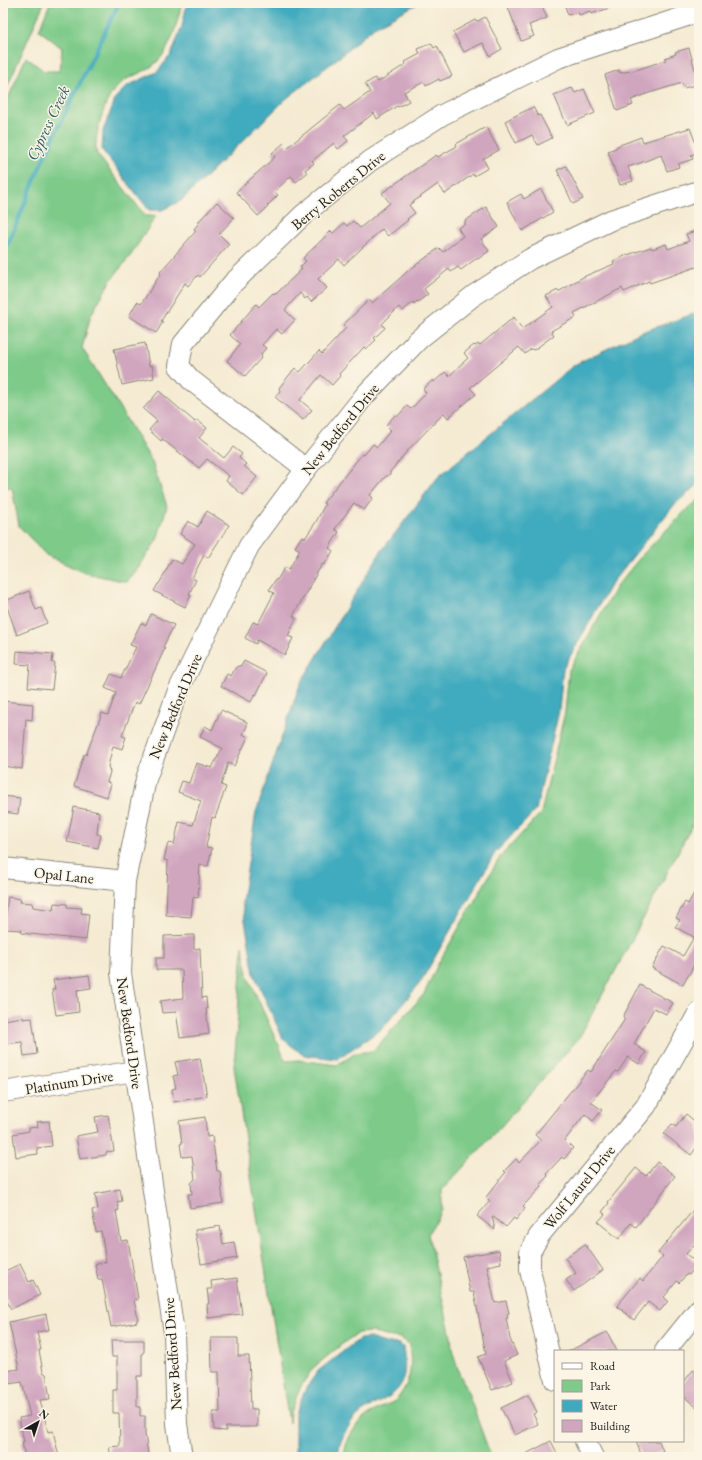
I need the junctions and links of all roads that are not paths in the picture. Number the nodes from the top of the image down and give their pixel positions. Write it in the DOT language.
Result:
graph roads {
  1 [pos="699,12"];
  2 [pos="699,191"];
  3 [pos="306,470"];
  4 [pos="3,868"];
  5 [pos="125,881"];
  6 [pos="699,1012"];
  7 [pos="135,1071"];
  8 [pos="3,1092"];
  9 [pos="699,1309"];
  10 [pos="666,1350"];
  11 [pos="554,1378"];
  12 [pos="585,1442"];
  13 [pos="182,1457"];
  14 [pos="593,1457"];
  1 -- 3 [label="street, Berry Roberts Drive"];
  2 -- 3 [label="street, New Bedford Drive"];
  3 -- 5 [label="street, New Bedford Drive"];
  4 -- 5 [label="street, Opal Lane"];
  5 -- 7 [label="street, New Bedford Drive"];
  6 -- 11 [label="street, Wolf Laurel Drive"];
  7 -- 8 [label="street, Platinum Drive"];
  7 -- 13 [label="street, New Bedford Drive"];
  9 -- 10 [label="street"];
  12 -- 14 [label="street"];
}
